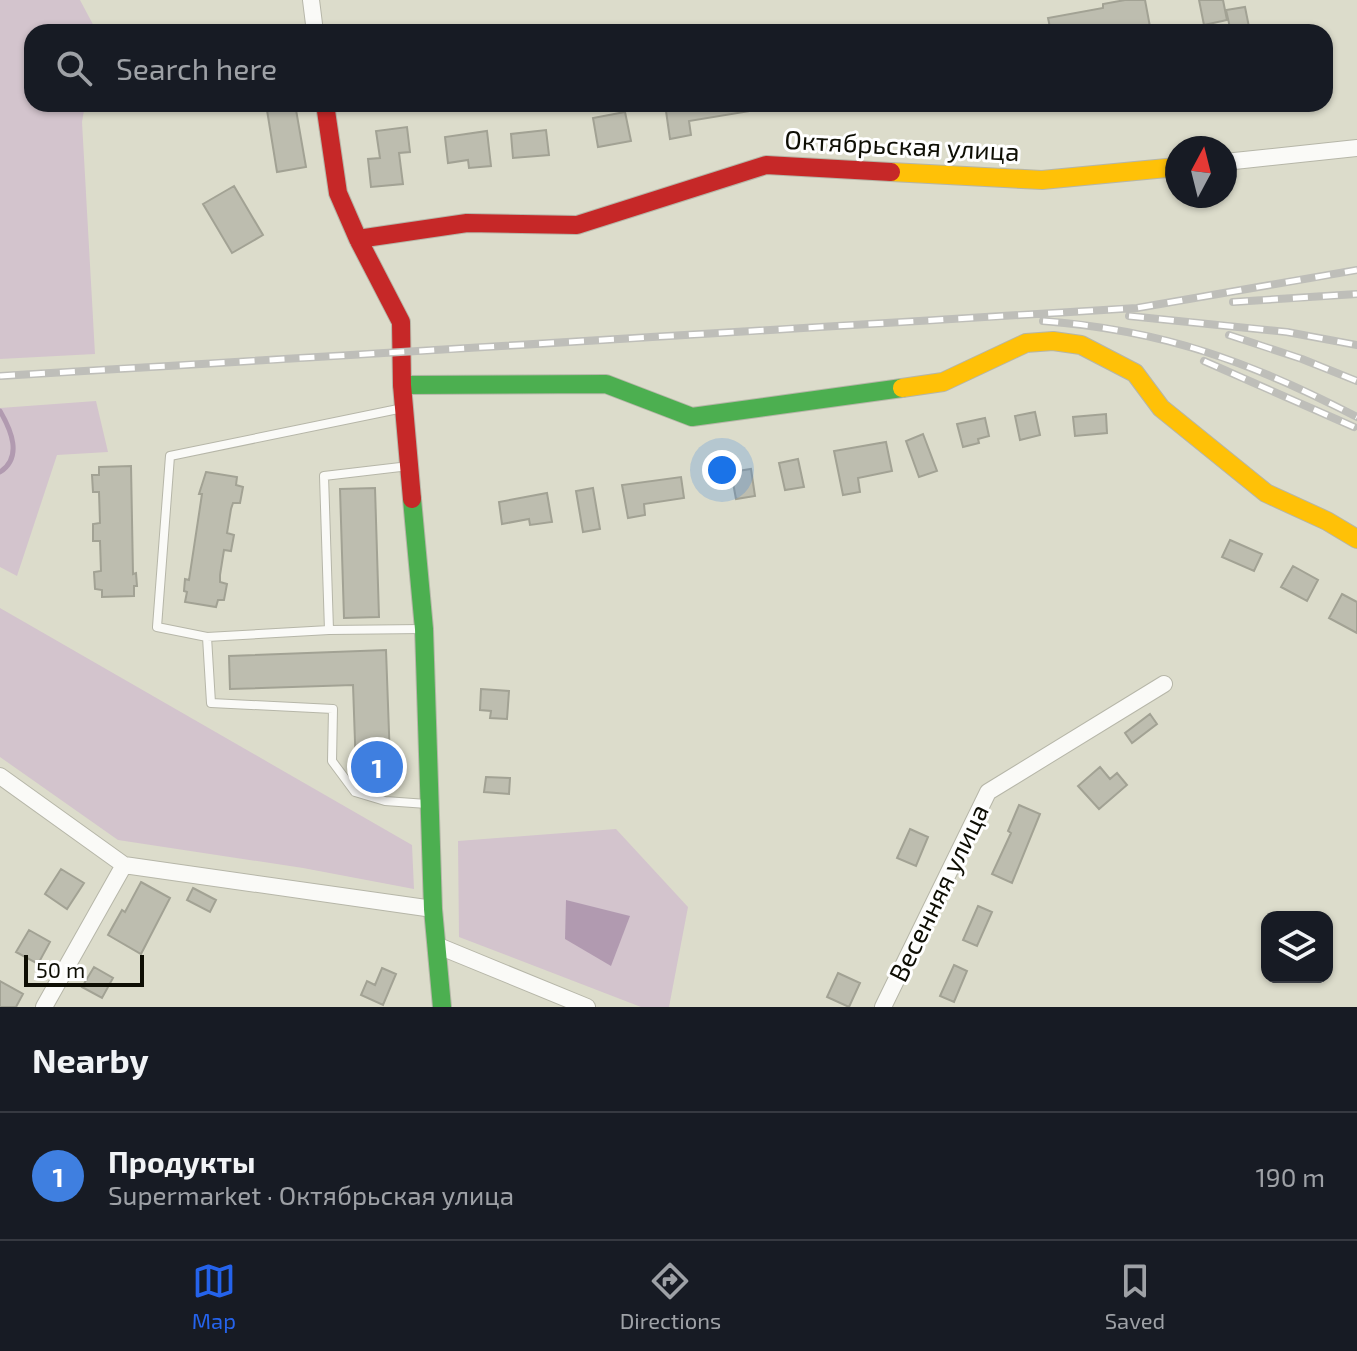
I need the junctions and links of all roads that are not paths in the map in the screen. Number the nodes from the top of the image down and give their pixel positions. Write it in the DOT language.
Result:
graph roads {
  1 [pos="311,0"];
  2 [pos="314,24"];
  3 [pos="326,112"];
  4 [pos="1357,148"];
  5 [pos="1237,161"];
  6 [pos="1165,168"];
  7 [pos="358,239"];
  8 [pos="402,385"];
  9 [pos="404,408"];
  10 [pos="410,466"];
  11 [pos="1357,539"];
  12 [pos="424,629"];
  13 [pos="329,630"];
  14 [pos="207,637"];
  15 [pos="1164,684"];
  16 [pos="0,776"];
  17 [pos="431,804"];
  18 [pos="124,865"];
  19 [pos="433,909"];
  20 [pos="436,945"];
  21 [pos="44,1007"];
  22 [pos="442,1007"];
  23 [pos="587,1007"];
  24 [pos="883,1007"];
  1 -- 2 [label="street"];
  3 -- 7 [label="street"];
  4 -- 5 [label="street"];
  6 -- 7 [label="street, Октябрьская улица"];
  7 -- 8 [label="street"];
  8 -- 9 [label="street"];
  8 -- 11 [label="street"];
  9 -- 10 [label="street"];
  9 -- 14 [label="lane"];
  10 -- 12 [label="street"];
  10 -- 13 [label="lane"];
  12 -- 13 [label="lane"];
  12 -- 17 [label="street"];
  13 -- 14 [label="lane"];
  14 -- 17 [label="lane"];
  15 -- 24 [label="street, Весенняя улица"];
  16 -- 18 [label="street"];
  17 -- 19 [label="street"];
  18 -- 19 [label="street"];
  18 -- 21 [label="street"];
  19 -- 20 [label="street"];
  20 -- 22 [label="street"];
  20 -- 23 [label="street"];
}
